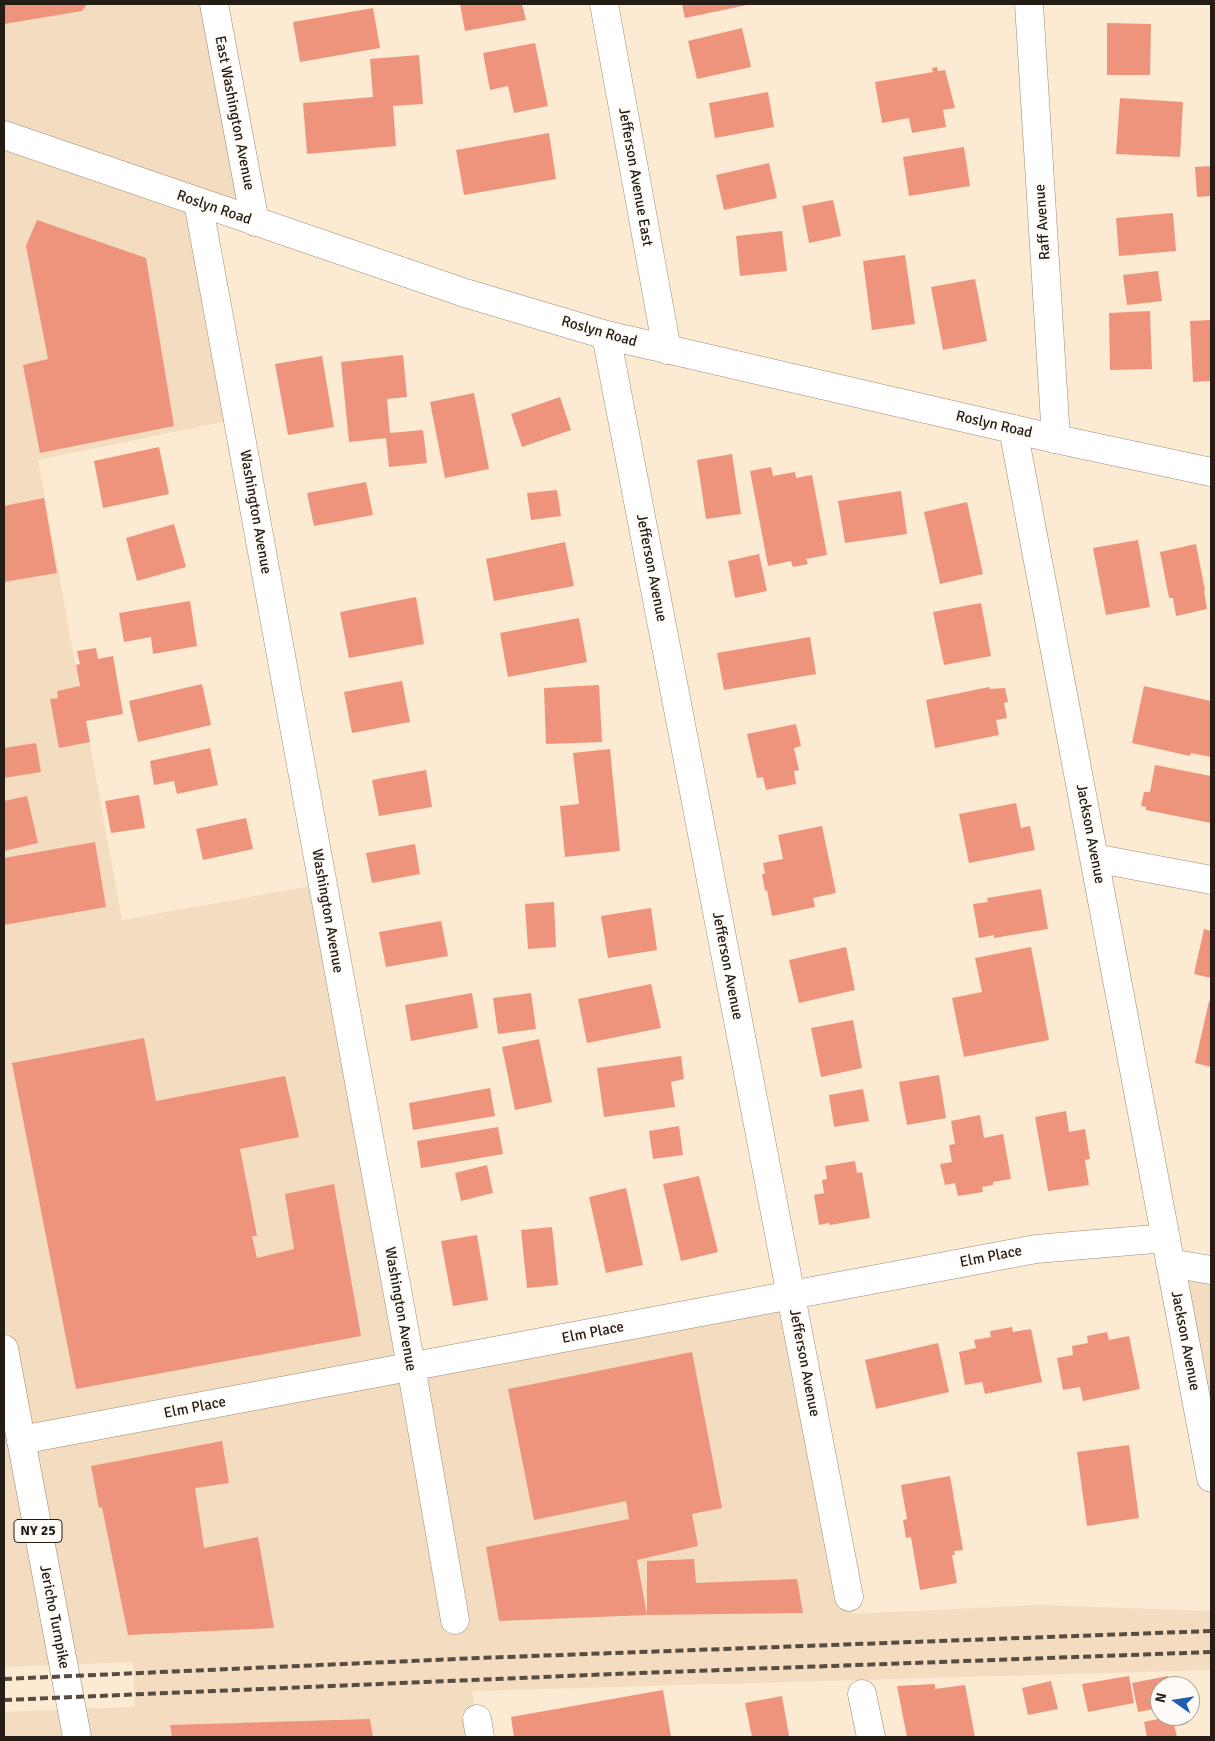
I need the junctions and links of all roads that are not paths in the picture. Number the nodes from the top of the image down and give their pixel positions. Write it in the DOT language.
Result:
graph roads {
  1 [pos="214,4"];
  2 [pos="604,4"];
  3 [pos="1029,4"];
  4 [pos="4,135"];
  5 [pos="198,202"];
  6 [pos="255,222"];
  7 [pos="606,335"];
  8 [pos="667,350"];
  9 [pos="1013,430"];
  10 [pos="1056,440"];
  11 [pos="1211,472"];
  12 [pos="1094,858"];
  13 [pos="1211,880"];
  14 [pos="1168,1250"];
  15 [pos="1211,1270"];
  16 [pos="791,1296"];
  17 [pos="4,1349"];
  18 [pos="411,1366"];
  19 [pos="21,1440"];
  20 [pos="1211,1478"];
  21 [pos="849,1597"];
  22 [pos="455,1620"];
  23 [pos="862,1694"];
  24 [pos="77,1737"];
  25 [pos="870,1737"];
  1 -- 6 [label="street, East Washington Avenue"];
  2 -- 8 [label="street, Jefferson Avenue East"];
  3 -- 10 [label="street, Raff Avenue"];
  4 -- 5 [label="street, Roslyn Road"];
  5 -- 6 [label="street, Roslyn Road"];
  5 -- 18 [label="street, Washington Avenue"];
  6 -- 7 [label="street, Roslyn Road"];
  7 -- 8 [label="street, Roslyn Road"];
  7 -- 16 [label="street, Jefferson Avenue"];
  8 -- 9 [label="street, Roslyn Road"];
  9 -- 10 [label="street, Roslyn Road"];
  9 -- 12 [label="street, Jackson Avenue"];
  10 -- 11 [label="street, Roslyn Road"];
  12 -- 13 [label="street"];
  12 -- 14 [label="street, Jackson Avenue"];
  14 -- 15 [label="street, Elm Place"];
  14 -- 16 [label="street, Elm Place"];
  14 -- 20 [label="street, Jackson Avenue"];
  16 -- 18 [label="street, Elm Place"];
  16 -- 21 [label="street, Jefferson Avenue"];
  17 -- 19 [label="street, Jericho Turnpike / NY 25"];
  18 -- 19 [label="street, Elm Place"];
  18 -- 22 [label="street, Washington Avenue"];
  19 -- 24 [label="street, Jericho Turnpike / NY 25"];
  23 -- 25 [label="street"];
}
